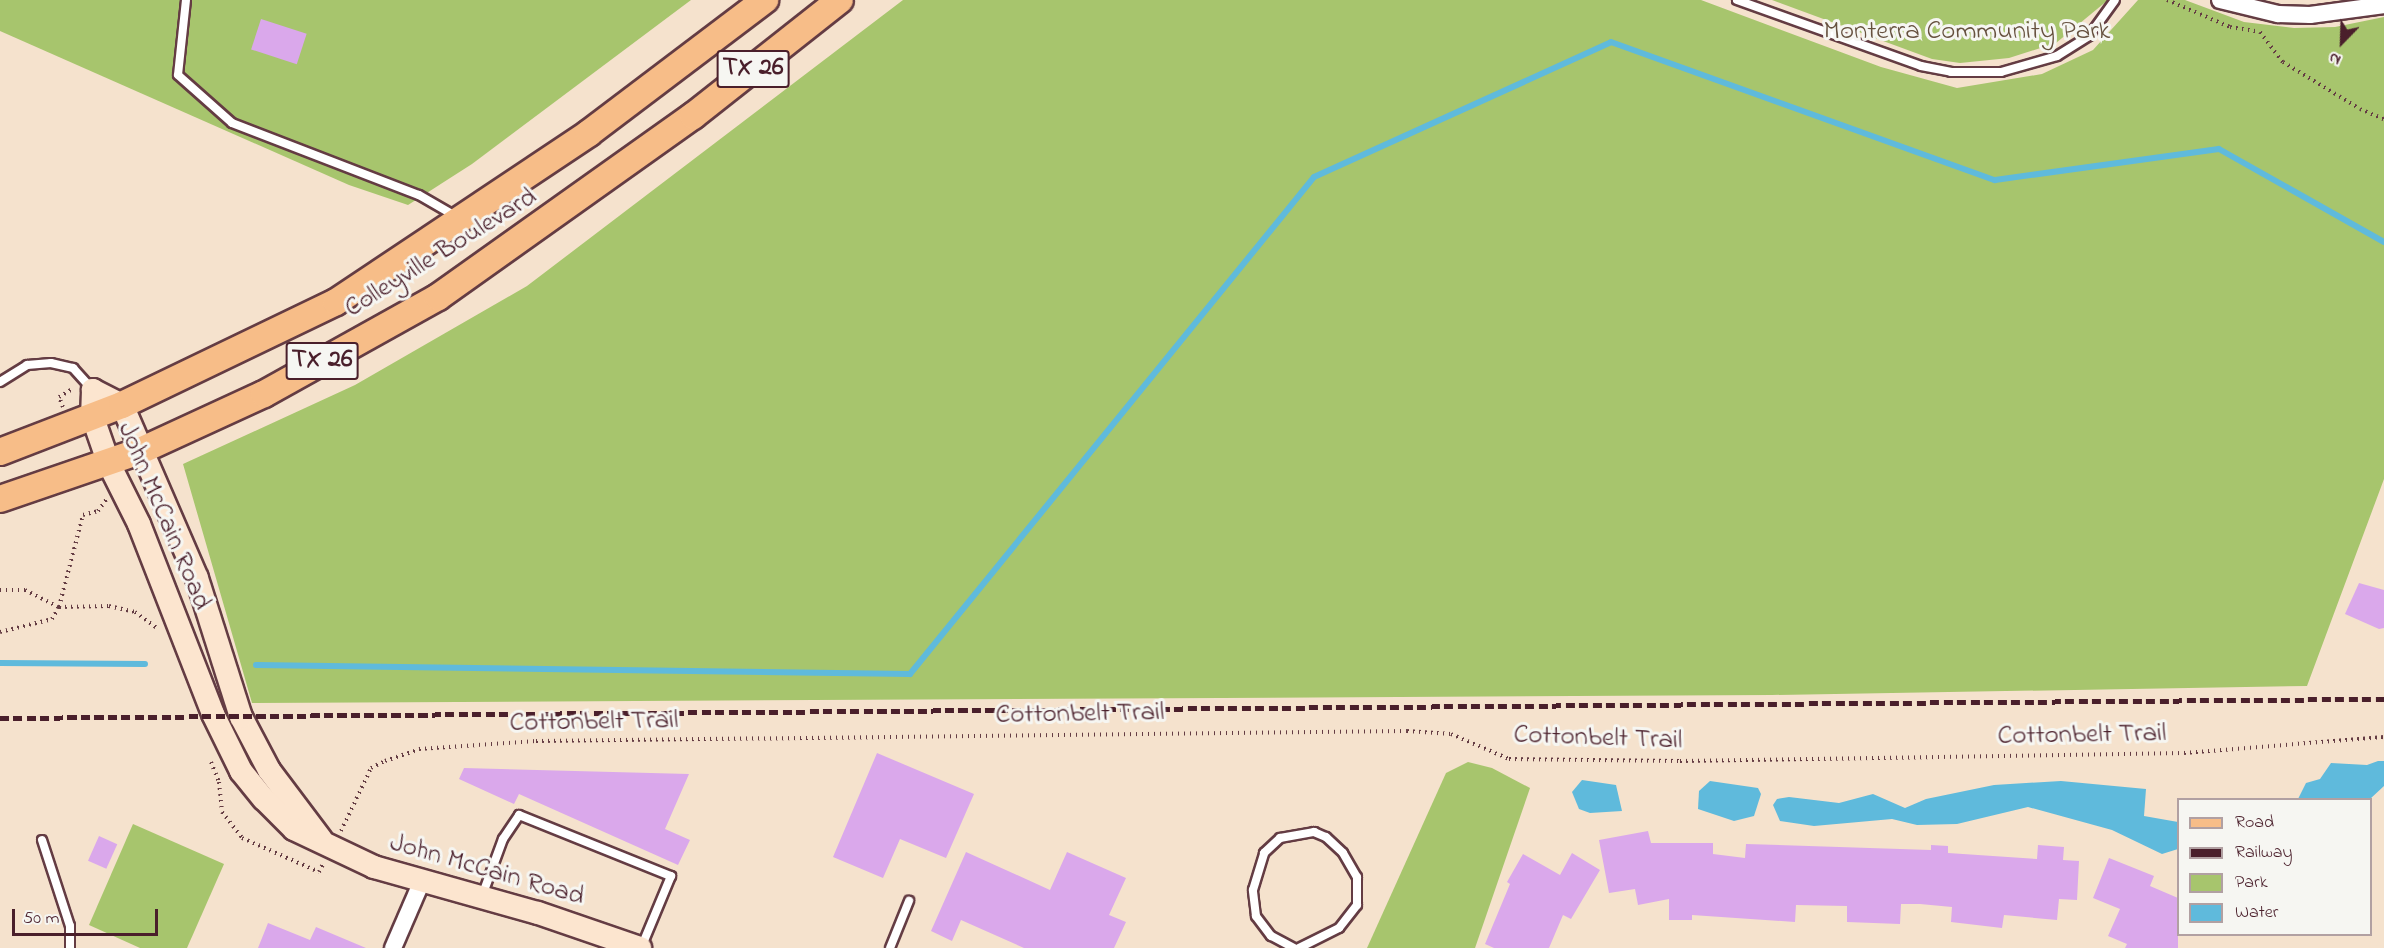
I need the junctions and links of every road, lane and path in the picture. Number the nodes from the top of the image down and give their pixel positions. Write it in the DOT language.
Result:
graph roads {
  1 [pos="186,0"];
  2 [pos="765,0"];
  3 [pos="840,0"];
  4 [pos="1737,0"];
  5 [pos="2115,0"];
  6 [pos="2167,0"];
  7 [pos="2220,0"];
  8 [pos="2384,5"];
  9 [pos="2384,119"];
  10 [pos="462,220"];
  11 [pos="0,382"];
  12 [pos="93,390"];
  13 [pos="122,405"];
  14 [pos="92,416"];
  15 [pos="140,451"];
  16 [pos="0,452"];
  17 [pos="109,464"];
  18 [pos="0,499"];
  19 [pos="102,502"];
  20 [pos="0,590"];
  21 [pos="59,607"];
  22 [pos="0,632"];
  23 [pos="161,638"];
  24 [pos="2384,737"];
  25 [pos="208,753"];
  26 [pos="42,840"];
  27 [pos="327,843"];
  28 [pos="422,881"];
  29 [pos="482,897"];
  30 [pos="909,901"];
  31 [pos="70,948"];
  32 [pos="393,948"];
  33 [pos="641,948"];
  34 [pos="890,948"];
  35 [pos="1294,948"];
  36 [pos="1299,948"];
  1 -- 10 [label="lane"];
  2 -- 10 [label="main road, Colleyville Boulevard / TX 26"];
  3 -- 15 [label="main road, Colleyville Boulevard / TX 26"];
  4 -- 5 [label="lane"];
  6 -- 9 [label="path"];
  7 -- 8 [label="street"];
  10 -- 13 [label="main road, Colleyville Boulevard / TX 26"];
  11 -- 12 [label="lane"];
  12 -- 13 [label="main road, John McCain Road"];
  12 -- 14 [label="main road, John McCain Road"];
  13 -- 14 [label="main road, Colleyville Boulevard / TX 26"];
  13 -- 15 [label="main road, John McCain Road"];
  14 -- 16 [label="main road, Colleyville Boulevard / TX 26"];
  14 -- 17 [label="main road, John McCain Road"];
  15 -- 17 [label="main road, Colleyville Boulevard / TX 26"];
  15 -- 27 [label="main road, John McCain Road"];
  17 -- 18 [label="main road, Colleyville Boulevard / TX 26"];
  17 -- 27 [label="main road, John McCain Road"];
  19 -- 21 [label="path"];
  20 -- 21 [label="path"];
  21 -- 22 [label="path"];
  21 -- 23 [label="path"];
  24 -- 27 [label="path, Cottonbelt Trail"];
  25 -- 27 [label="path, Cottonbelt Trail"];
  26 -- 31 [label="lane"];
  27 -- 28 [label="main road, John McCain Road"];
  28 -- 29 [label="main road, John McCain Road"];
  28 -- 32 [label="street"];
  29 -- 33 [label="main road, John McCain Road"];
  29 -- 33 [label="lane"];
  30 -- 34 [label="lane"];
  35 -- 36 [label="lane"];
}
